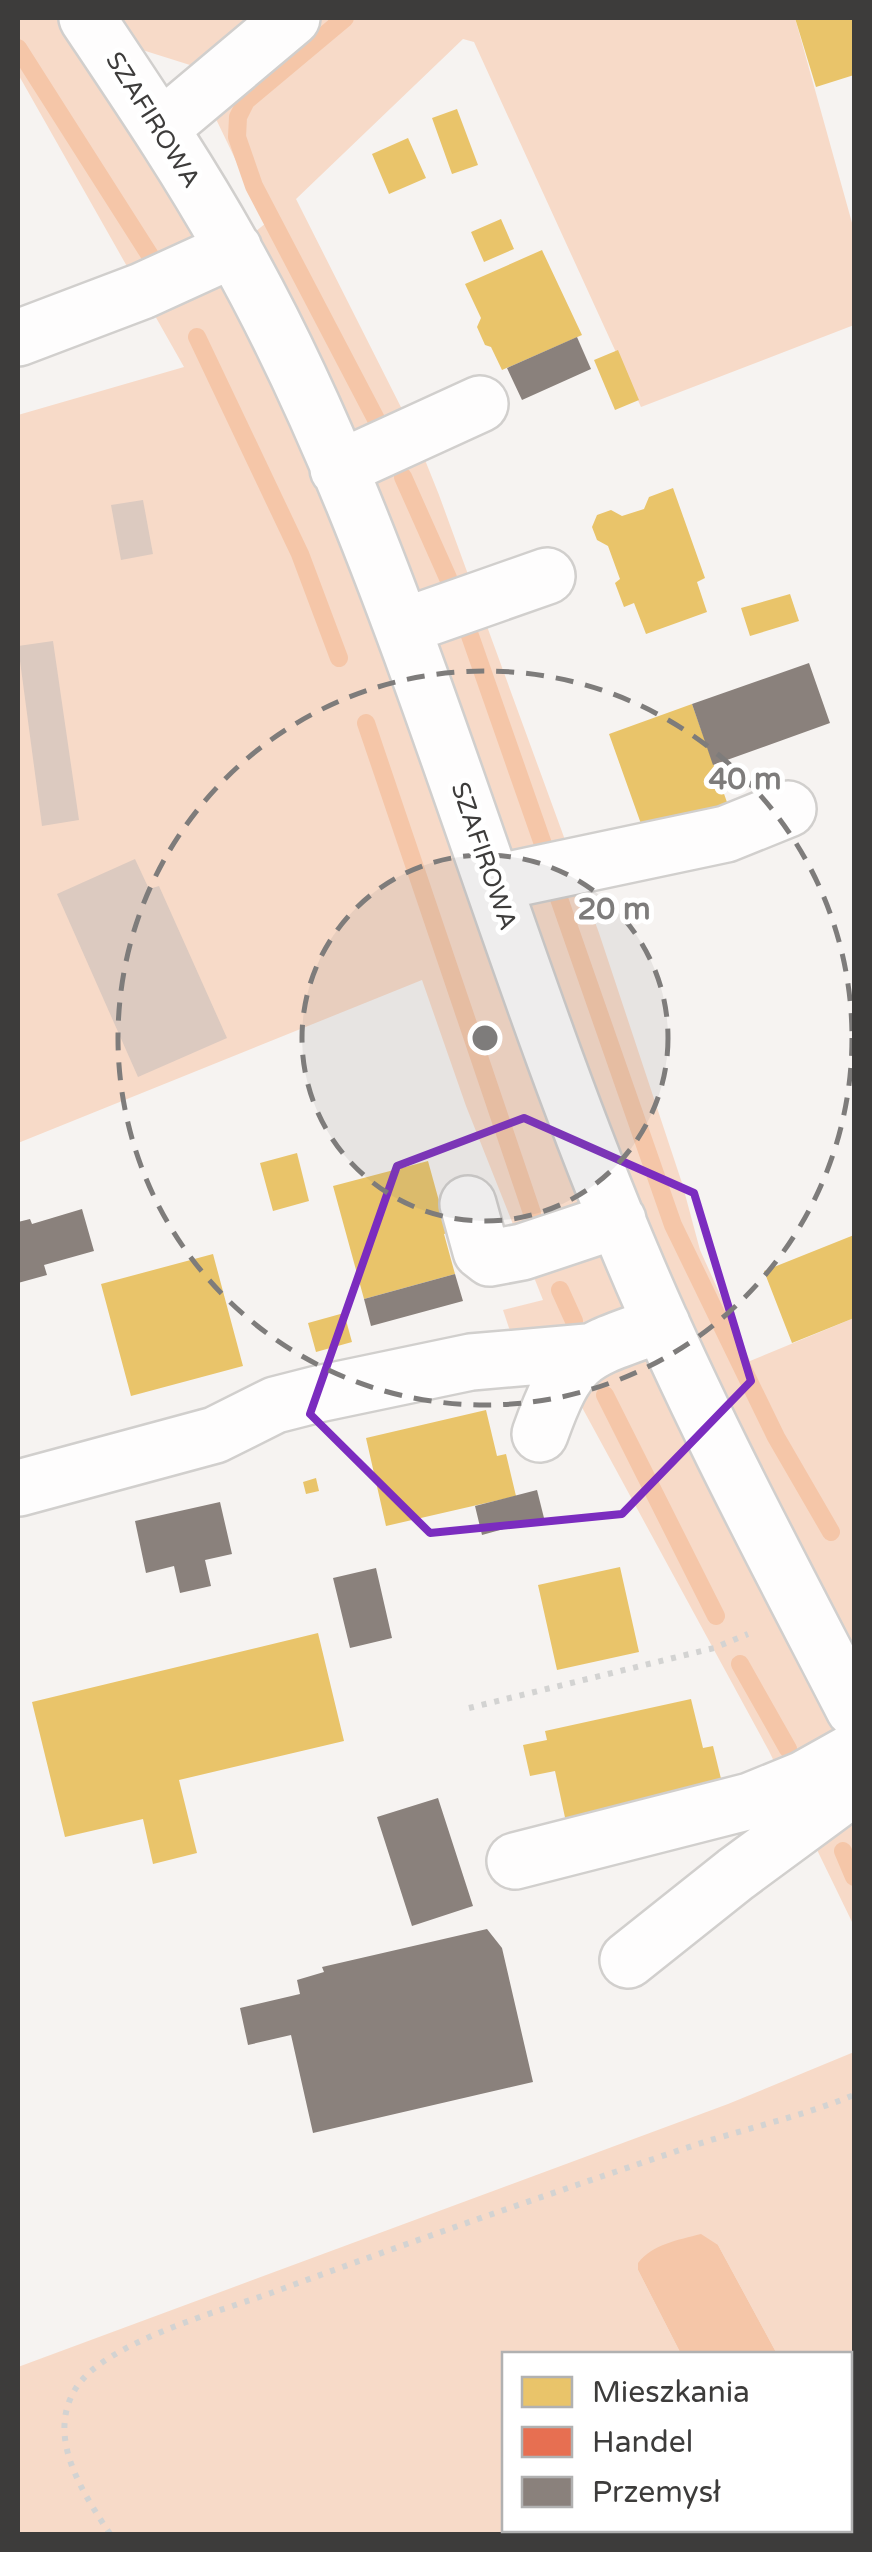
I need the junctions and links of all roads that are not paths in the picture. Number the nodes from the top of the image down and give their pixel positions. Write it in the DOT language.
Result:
graph roads {
  1 [pos="88,18"];
  2 [pos="292,18"];
  3 [pos="160,128"];
  4 [pos="234,249"];
  5 [pos="18,338"];
  6 [pos="480,404"];
  7 [pos="338,468"];
  8 [pos="547,576"];
  9 [pos="402,628"];
  10 [pos="788,808"];
  11 [pos="494,883"];
  12 [pos="468,1204"];
  13 [pos="618,1220"];
  14 [pos="662,1324"];
  15 [pos="587,1352"];
  16 [pos="540,1434"];
  17 [pos="18,1488"];
  18 [pos="854,1710"];
  19 [pos="854,1751"];
  20 [pos="854,1787"];
  21 [pos="516,1861"];
  22 [pos="628,1960"];
  1 -- 3 [label="street, SZAFIROWA"];
  2 -- 3 [label="street"];
  3 -- 4 [label="street, SZAFIROWA"];
  4 -- 5 [label="street"];
  4 -- 7 [label="street, SZAFIROWA"];
  6 -- 7 [label="street"];
  7 -- 9 [label="street, SZAFIROWA"];
  8 -- 9 [label="street"];
  9 -- 11 [label="street, SZAFIROWA"];
  10 -- 11 [label="street"];
  11 -- 13 [label="street, SZAFIROWA"];
  12 -- 13 [label="street"];
  13 -- 14 [label="street, SZAFIROWA"];
  14 -- 15 [label="street"];
  14 -- 18 [label="street, SZAFIROWA"];
  15 -- 16 [label="street"];
  15 -- 17 [label="street"];
  19 -- 21 [label="street"];
  20 -- 22 [label="street"];
}
